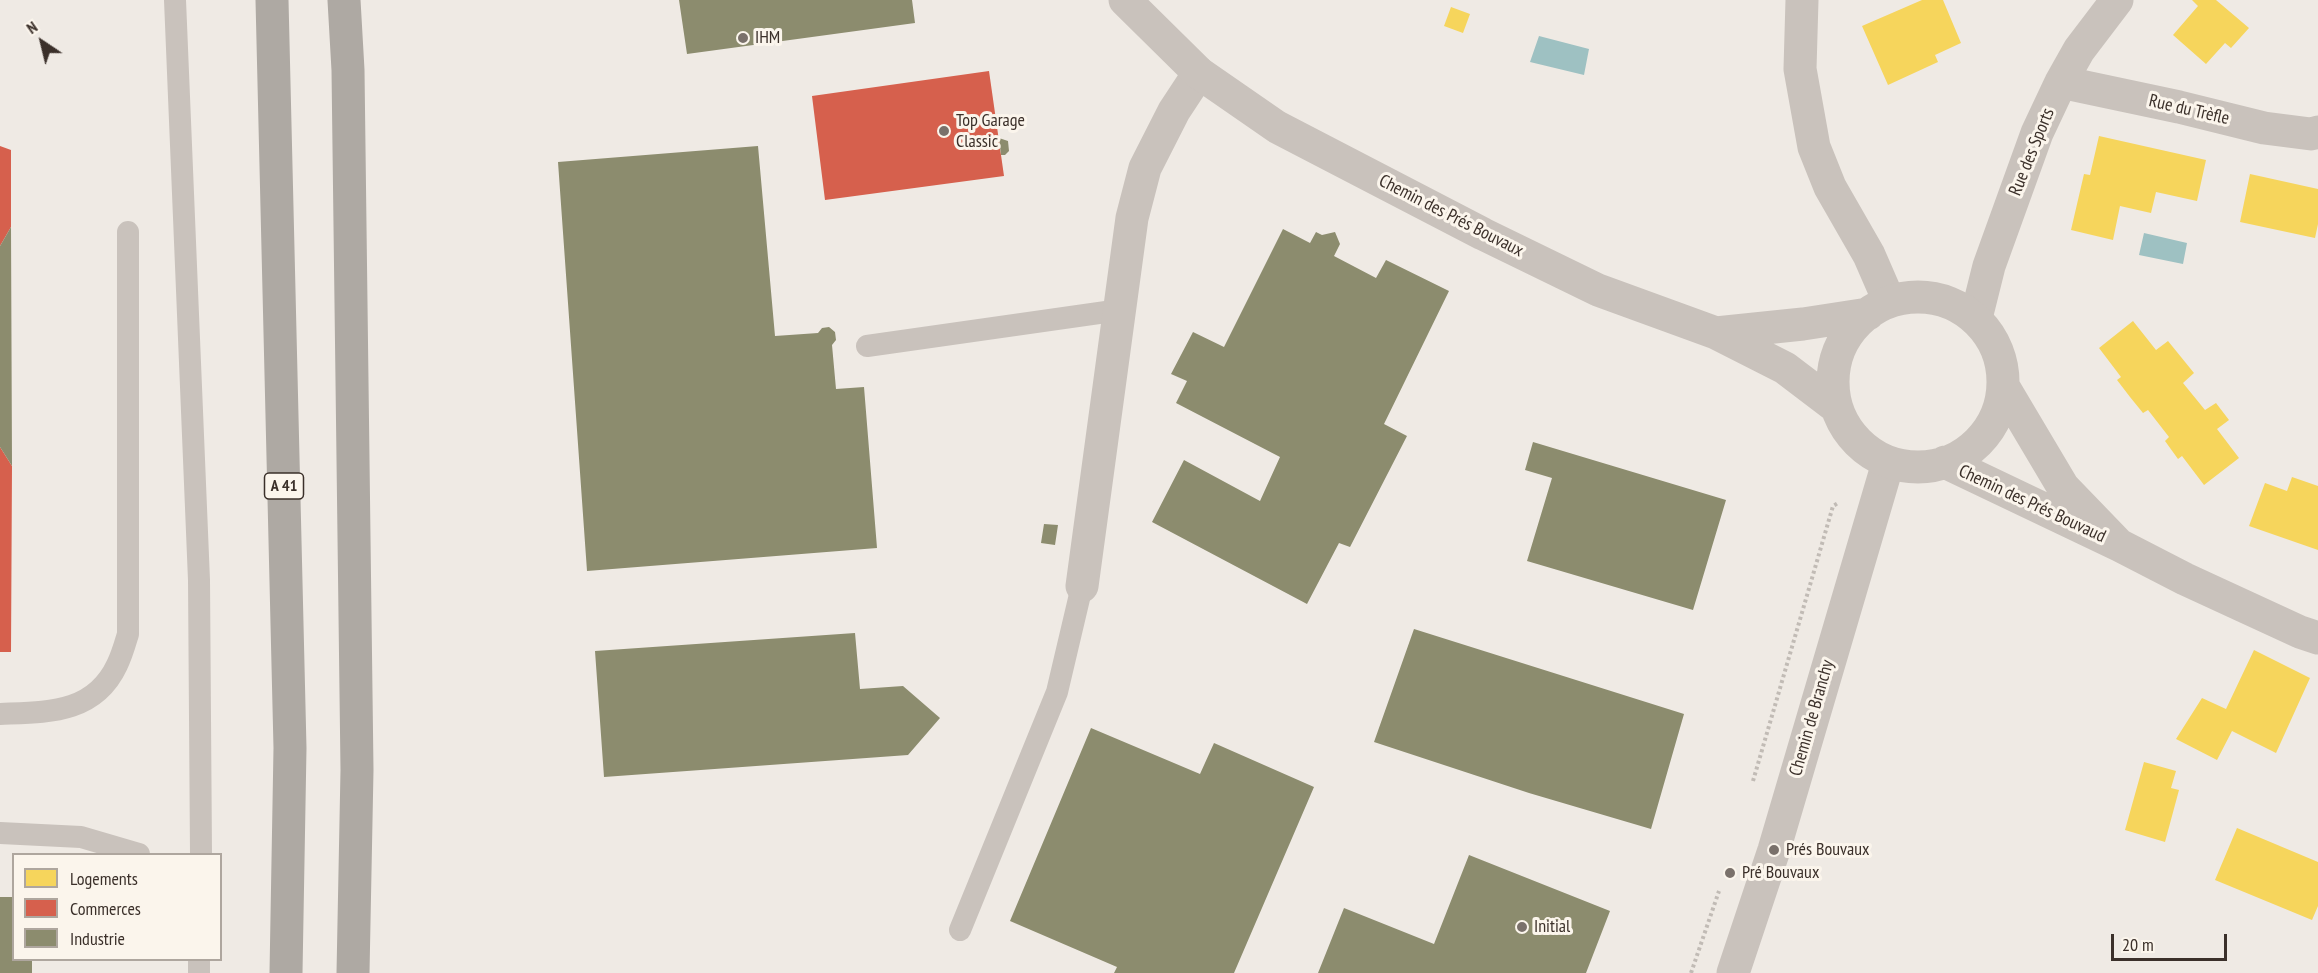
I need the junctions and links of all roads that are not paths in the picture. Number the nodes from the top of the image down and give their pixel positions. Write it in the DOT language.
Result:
graph roads {
  1 [pos="175,0"];
  2 [pos="272,0"];
  3 [pos="344,0"];
  4 [pos="1125,0"];
  5 [pos="1802,0"];
  6 [pos="2118,0"];
  7 [pos="1199,73"];
  8 [pos="2061,82"];
  9 [pos="2318,132"];
  10 [pos="128,232"];
  11 [pos="1878,307"];
  12 [pos="1120,310"];
  13 [pos="1976,318"];
  14 [pos="1716,333"];
  15 [pos="867,346"];
  16 [pos="2003,386"];
  17 [pos="1835,406"];
  18 [pos="1945,462"];
  19 [pos="1888,463"];
  20 [pos="2119,545"];
  21 [pos="1082,586"];
  22 [pos="2318,638"];
  23 [pos="0,714"];
  24 [pos="0,833"];
  25 [pos="133,853"];
  26 [pos="201,853"];
  27 [pos="960,930"];
  28 [pos="286,973"];
  29 [pos="352,973"];
  30 [pos="1733,973"];
  1 -- 26 [label="lane"];
  2 -- 28 [label="highway, A 41"];
  3 -- 29 [label="highway"];
  4 -- 7 [label="street, Chemin des Prés Bouvaux"];
  5 -- 11 [label="street"];
  6 -- 8 [label="street, Rue des Sports"];
  7 -- 12 [label="street"];
  7 -- 14 [label="street, Chemin des Prés Bouvaux"];
  8 -- 9 [label="street, Rue du Trèfle"];
  8 -- 13 [label="street, Rue des Sports"];
  10 -- 23 [label="lane"];
  11 -- 13 [label="street"];
  11 -- 14 [label="street, Chemin des Prés Bouvaux"];
  11 -- 17 [label="street"];
  12 -- 15 [label="lane"];
  12 -- 21 [label="street"];
  13 -- 16 [label="street"];
  14 -- 17 [label="street, Chemin des Prés Bouvaux"];
  16 -- 18 [label="street"];
  16 -- 20 [label="street, Chemin des Prés Bouvaud"];
  17 -- 19 [label="street"];
  18 -- 19 [label="street"];
  18 -- 20 [label="street, Chemin des Prés Bouvaud"];
  19 -- 30 [label="street, Chemin de Branchy"];
  20 -- 22 [label="street, Chemin des Prés Bouvaud"];
  21 -- 27 [label="lane"];
  24 -- 25 [label="lane"];
}
